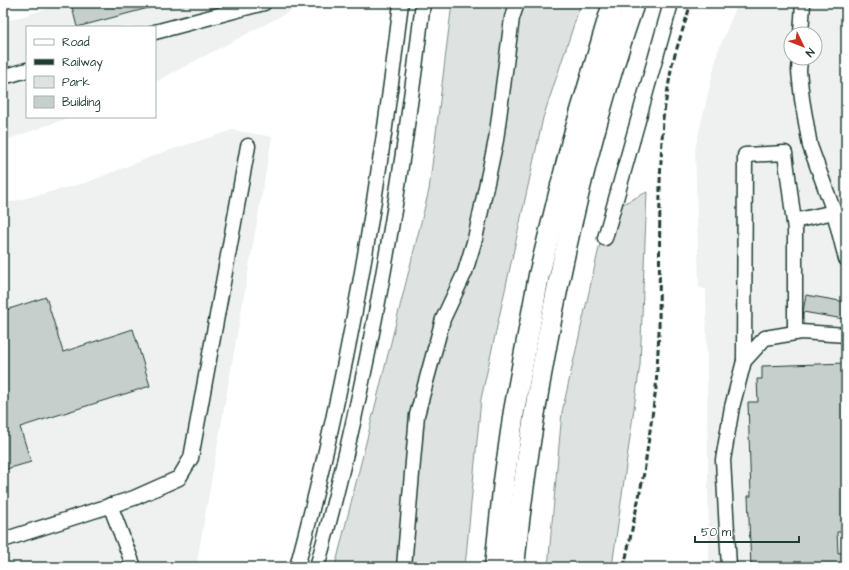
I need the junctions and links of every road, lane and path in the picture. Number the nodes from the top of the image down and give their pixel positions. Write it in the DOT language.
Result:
graph roads {
  1 [pos="264,3"];
  2 [pos="401,3"];
  3 [pos="423,3"];
  4 [pos="516,3"];
  5 [pos="609,3"];
  6 [pos="613,3"];
  7 [pos="634,3"];
  8 [pos="671,3"];
  9 [pos="803,3"];
  10 [pos="802,26"];
  11 [pos="156,32"];
  12 [pos="799,66"];
  13 [pos="26,70"];
  14 [pos="10,75"];
  15 [pos="590,76"];
  16 [pos="248,146"];
  17 [pos="834,212"];
  18 [pos="794,221"];
  19 [pos="605,238"];
  20 [pos="846,259"];
  21 [pos="795,333"];
  22 [pos="846,335"];
  23 [pos="744,361"];
  24 [pos="110,506"];
  25 [pos="3,540"];
  26 [pos="134,567"];
  27 [pos="297,567"];
  28 [pos="317,567"];
  29 [pos="404,567"];
  30 [pos="495,567"];
  31 [pos="514,567"];
  32 [pos="729,567"];
  1 -- 11 [label="street"];
  2 -- 27 [label="street"];
  3 -- 28 [label="street"];
  4 -- 29 [label="street"];
  5 -- 15 [label="highway"];
  6 -- 15 [label="highway"];
  7 -- 31 [label="highway"];
  8 -- 19 [label="street"];
  9 -- 10 [label="street"];
  12 -- 17 [label="street"];
  13 -- 14 [label="street"];
  15 -- 30 [label="highway"];
  16 -- 24 [label="street"];
  17 -- 18 [label="street"];
  17 -- 20 [label="street"];
  18 -- 21 [label="street"];
  18 -- 23 [label="street"];
  21 -- 22 [label="street"];
  21 -- 23 [label="street"];
  23 -- 32 [label="street"];
  24 -- 25 [label="street"];
  24 -- 26 [label="street"];
}
